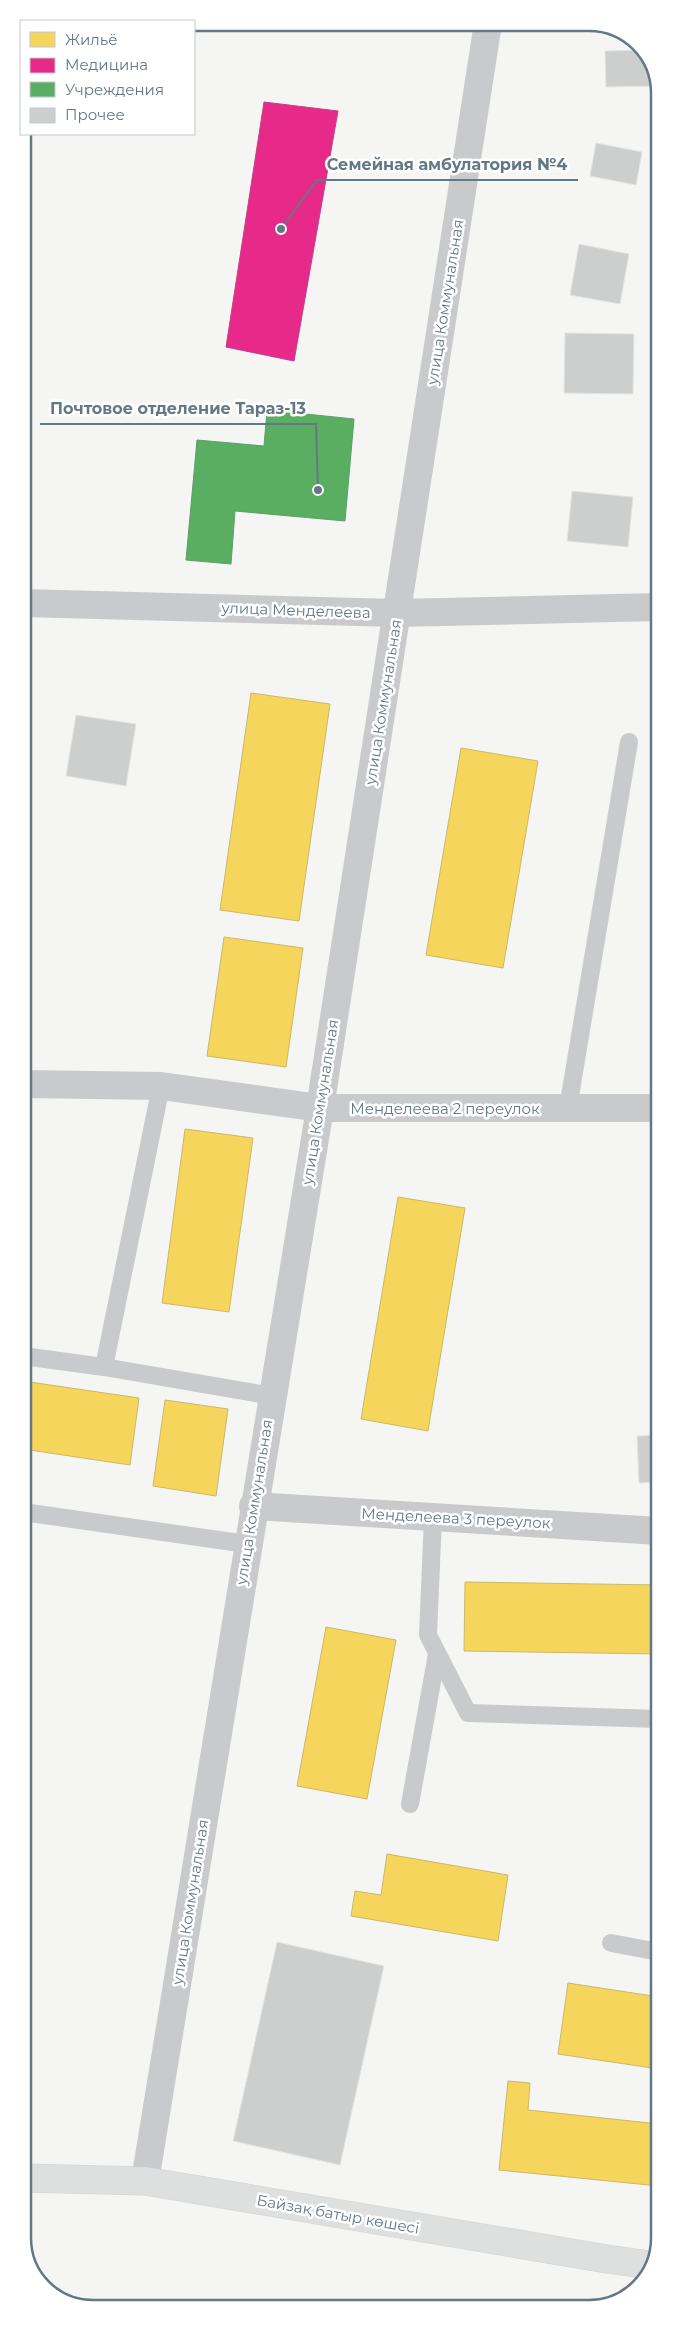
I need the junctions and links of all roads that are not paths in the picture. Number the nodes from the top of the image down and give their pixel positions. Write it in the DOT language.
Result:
graph roads {
  1 [pos="487,31"];
  2 [pos="31,603"];
  3 [pos="651,607"];
  4 [pos="397,613"];
  5 [pos="629,742"];
  6 [pos="31,1084"];
  7 [pos="161,1086"];
  8 [pos="320,1108"];
  9 [pos="568,1108"];
  10 [pos="651,1108"];
  11 [pos="31,1357"];
  12 [pos="104,1367"];
  13 [pos="272,1396"];
  14 [pos="253,1506"];
  15 [pos="31,1513"];
  16 [pos="433,1517"];
  17 [pos="651,1531"];
  18 [pos="247,1544"];
  19 [pos="437,1654"];
  20 [pos="651,1719"];
  21 [pos="410,1804"];
  22 [pos="611,1943"];
  23 [pos="651,1950"];
  24 [pos="31,2178"];
  25 [pos="145,2181"];
  26 [pos="645,2263"];
  1 -- 4 [label="street, улица Коммунальная"];
  2 -- 4 [label="street, улица Менделеева"];
  3 -- 4 [label="street, улица Менделеева"];
  4 -- 8 [label="street, улица Коммунальная"];
  5 -- 9 [label="lane"];
  6 -- 7 [label="street, Менделеева 2 переулок"];
  7 -- 8 [label="street, Менделеева 2 переулок"];
  7 -- 12 [label="lane"];
  8 -- 9 [label="street, Менделеева 2 переулок"];
  8 -- 13 [label="street, улица Коммунальная"];
  9 -- 10 [label="street, Менделеева 2 переулок"];
  11 -- 12 [label="lane"];
  12 -- 13 [label="lane"];
  13 -- 14 [label="street, улица Коммунальная"];
  14 -- 16 [label="street, Менделеева 3 переулок"];
  14 -- 18 [label="street, улица Коммунальная"];
  15 -- 18 [label="lane"];
  16 -- 17 [label="street, Менделеева 3 переулок"];
  16 -- 19 [label="lane"];
  18 -- 25 [label="street, улица Коммунальная"];
  19 -- 20 [label="lane"];
  19 -- 21 [label="lane"];
  22 -- 23 [label="lane"];
  24 -- 25 [label="main road, Байзақ батыр көшесі"];
  25 -- 26 [label="main road, Байзақ батыр көшесі"];
}
